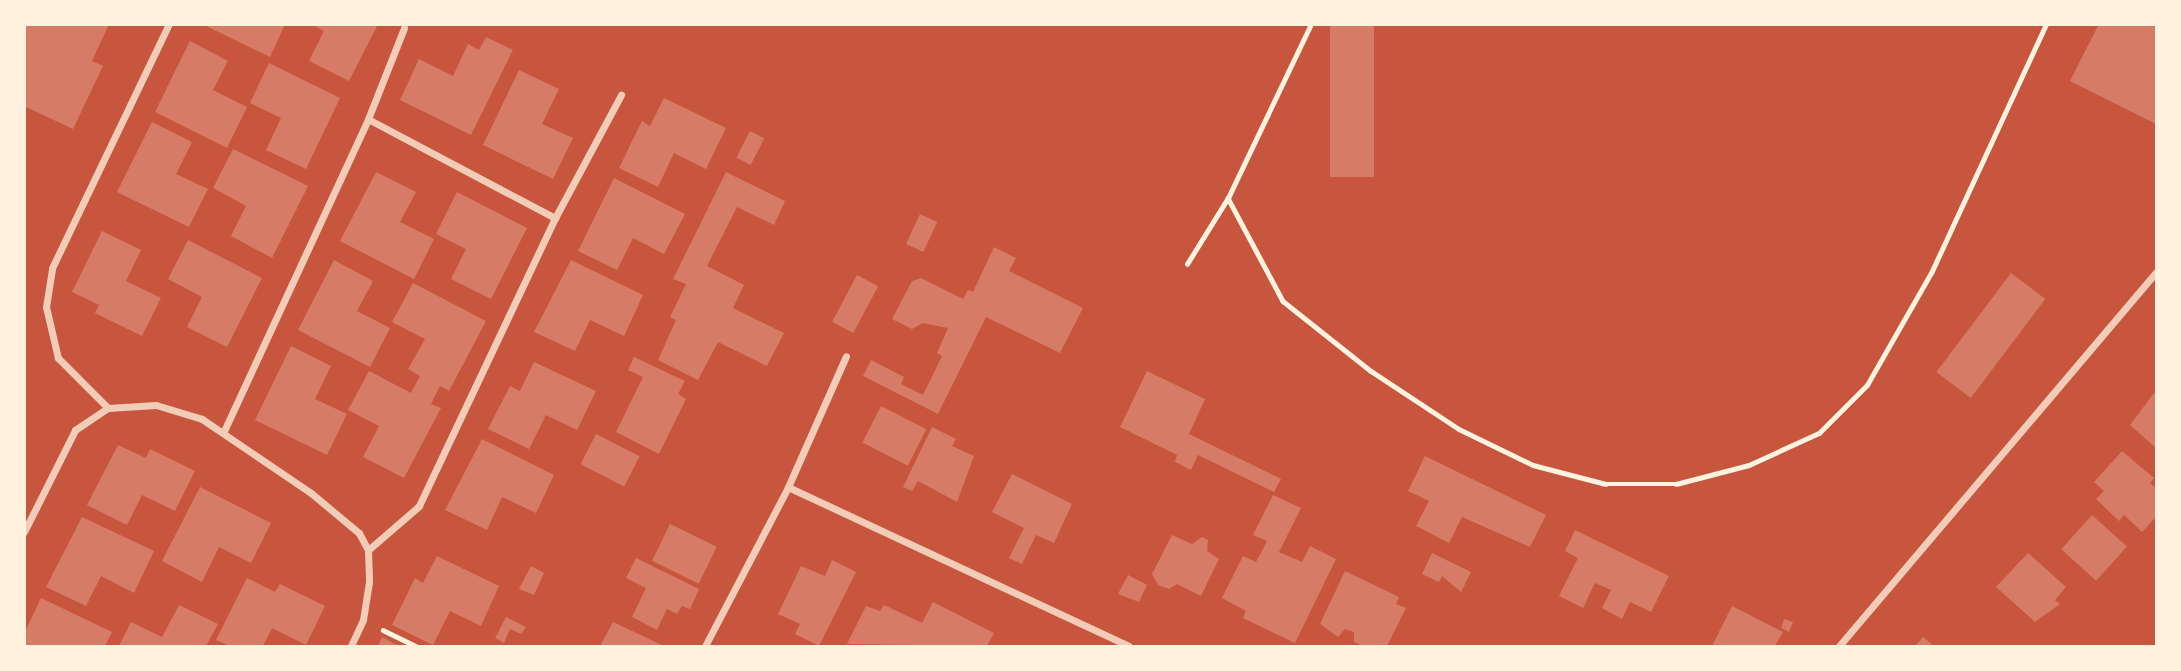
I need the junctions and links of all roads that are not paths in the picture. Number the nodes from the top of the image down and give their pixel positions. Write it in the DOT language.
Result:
graph roads {
  1 [pos="169,24"];
  2 [pos="404,28"];
  3 [pos="621,95"];
  4 [pos="368,119"];
  5 [pos="555,218"];
  6 [pos="2157,272"];
  7 [pos="846,356"];
  8 [pos="108,408"];
  9 [pos="224,431"];
  10 [pos="788,488"];
  11 [pos="24,532"];
  12 [pos="368,550"];
  13 [pos="1110,637"];
  14 [pos="351,646"];
  15 [pos="705,646"];
  16 [pos="1106,646"];
  17 [pos="1129,646"];
  18 [pos="1839,646"];
  1 -- 8 [label="street"];
  2 -- 4 [label="street"];
  3 -- 5 [label="street"];
  4 -- 5 [label="street"];
  4 -- 9 [label="street"];
  5 -- 12 [label="street"];
  6 -- 18 [label="street"];
  7 -- 10 [label="street"];
  8 -- 9 [label="street"];
  8 -- 11 [label="street"];
  9 -- 12 [label="street"];
  10 -- 13 [label="street"];
  10 -- 15 [label="street"];
  12 -- 14 [label="street"];
  13 -- 16 [label="street"];
  13 -- 17 [label="street"];
}
